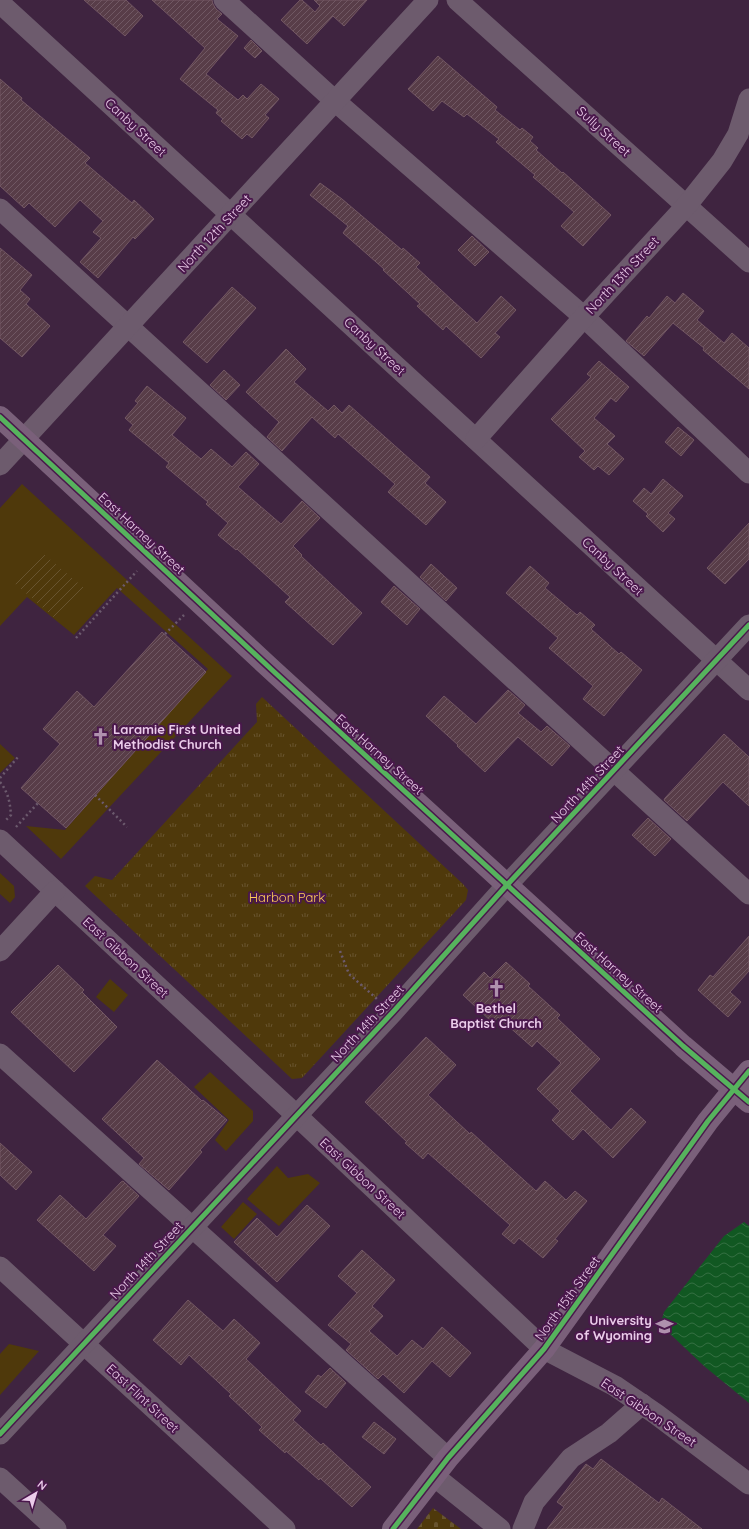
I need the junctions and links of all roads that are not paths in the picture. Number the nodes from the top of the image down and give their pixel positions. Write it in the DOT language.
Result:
graph roads {
  1 [pos="224,0"];
  2 [pos="428,0"];
  3 [pos="458,0"];
  4 [pos="0,3"];
  5 [pos="749,99"];
  6 [pos="335,101"];
  7 [pos="687,205"];
  8 [pos="0,209"];
  9 [pos="231,214"];
  10 [pos="749,262"];
  11 [pos="584,317"];
  12 [pos="128,326"];
  13 [pos="0,417"];
  14 [pos="24,439"];
  15 [pos="476,439"];
  16 [pos="0,465"];
  17 [pos="749,473"];
  18 [pos="749,625"];
  19 [pos="716,660"];
  20 [pos="749,690"];
  21 [pos="614,771"];
  22 [pos="2,835"];
  23 [pos="507,885"];
  24 [pos="55,891"];
  25 [pos="749,894"];
  26 [pos="0,951"];
  27 [pos="0,1054"];
  28 [pos="749,1071"];
  29 [pos="741,1095"];
  30 [pos="296,1115"];
  31 [pos="192,1227"];
  32 [pos="0,1267"];
  33 [pos="84,1344"];
  34 [pos="544,1349"];
  35 [pos="642,1404"];
  36 [pos="0,1434"];
  37 [pos="448,1458"];
  38 [pos="434,1476"];
  39 [pos="0,1478"];
  40 [pos="749,1484"];
  41 [pos="56,1529"];
  42 [pos="285,1529"];
  43 [pos="393,1529"];
  44 [pos="500,1529"];
  45 [pos="523,1529"];
  1 -- 6 [label="street"];
  2 -- 6 [label="street, North 12th Street"];
  3 -- 7 [label="street, Sully Street"];
  4 -- 9 [label="street, Canby Street"];
  5 -- 7 [label="street, North 13th Street"];
  6 -- 9 [label="street, North 12th Street"];
  6 -- 11 [label="street"];
  7 -- 10 [label="street, Sully Street"];
  7 -- 11 [label="street, North 13th Street"];
  8 -- 12 [label="street"];
  9 -- 12 [label="street, North 12th Street"];
  9 -- 15 [label="street, Canby Street"];
  11 -- 15 [label="street, North 13th Street"];
  11 -- 17 [label="street"];
  12 -- 14 [label="street, North 12th Street"];
  12 -- 21 [label="street"];
  13 -- 14 [label="main road, East Harney Street"];
  14 -- 16 [label="street, North 12th Street"];
  14 -- 23 [label="main road, East Harney Street"];
  15 -- 19 [label="street, Canby Street"];
  18 -- 19 [label="street, North 14th Street"];
  19 -- 20 [label="street, Canby Street"];
  19 -- 21 [label="street, North 14th Street"];
  21 -- 23 [label="street, North 14th Street"];
  21 -- 25 [label="street"];
  22 -- 24 [label="street, East Gibbon Street"];
  23 -- 29 [label="main road, East Harney Street"];
  23 -- 30 [label="street, North 14th Street"];
  24 -- 26 [label="street"];
  24 -- 30 [label="street, East Gibbon Street"];
  27 -- 31 [label="street"];
  28 -- 29 [label="main road, North 15th Street"];
  29 -- 34 [label="main road, North 15th Street"];
  30 -- 31 [label="street, North 14th Street"];
  30 -- 34 [label="street, East Gibbon Street"];
  31 -- 33 [label="street, North 14th Street"];
  31 -- 37 [label="street"];
  32 -- 33 [label="street, East Flint Street"];
  33 -- 36 [label="street, North 14th Street"];
  33 -- 42 [label="street, East Flint Street"];
  34 -- 35 [label="street, East Gibbon Street"];
  34 -- 37 [label="main road, North 15th Street"];
  35 -- 40 [label="street, East Gibbon Street"];
  35 -- 45 [label="street"];
  37 -- 38 [label="main road, North 15th Street"];
  38 -- 43 [label="main road, North 15th Street"];
  38 -- 44 [label="street"];
  39 -- 41 [label="street"];
}
